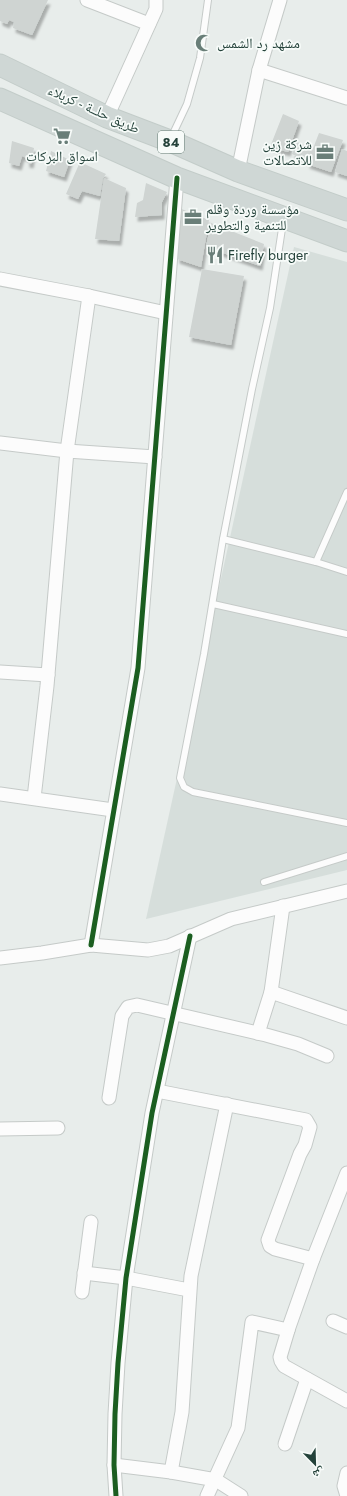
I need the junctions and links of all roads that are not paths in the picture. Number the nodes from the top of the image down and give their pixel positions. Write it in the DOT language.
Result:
graph roads {
  1 [pos="87,0"];
  2 [pos="156,0"];
  3 [pos="208,0"];
  4 [pos="280,0"];
  5 [pos="149,24"];
  6 [pos="0,65"];
  7 [pos="259,70"];
  8 [pos="346,94"];
  9 [pos="0,99"];
  10 [pos="107,117"];
  11 [pos="170,142"];
  12 [pos="238,171"];
  13 [pos="178,178"];
  14 [pos="347,210"];
  15 [pos="283,218"];
  16 [pos="347,241"];
  17 [pos="0,279"];
  18 [pos="89,296"];
  19 [pos="166,313"];
  20 [pos="0,443"];
  21 [pos="67,451"];
  22 [pos="155,457"];
  23 [pos="347,492"];
  24 [pos="223,539"];
  25 [pos="316,562"];
  26 [pos="347,572"];
  27 [pos="213,604"];
  28 [pos="347,634"];
  29 [pos="0,672"];
  30 [pos="48,675"];
  31 [pos="0,794"];
  32 [pos="34,798"];
  33 [pos="113,810"];
  34 [pos="347,823"];
  35 [pos="347,856"];
  36 [pos="264,882"];
  37 [pos="347,891"];
  38 [pos="283,906"];
  39 [pos="190,936"];
  40 [pos="91,945"];
  41 [pos="0,958"];
  42 [pos="271,992"];
  43 [pos="174,1013"];
  44 [pos="347,1018"];
  45 [pos="258,1033"];
  46 [pos="327,1056"];
  47 [pos="157,1091"];
  48 [pos="109,1098"];
  49 [pos="227,1104"];
  50 [pos="58,1128"];
  51 [pos="0,1129"];
  52 [pos="346,1180"];
  53 [pos="91,1222"];
  54 [pos="313,1259"];
  55 [pos="84,1273"];
  56 [pos="126,1278"];
  57 [pos="189,1290"];
  58 [pos="82,1292"];
  59 [pos="333,1322"];
  60 [pos="347,1327"];
  61 [pos="288,1330"];
  62 [pos="307,1379"];
  63 [pos="347,1401"];
  64 [pos="285,1444"];
  65 [pos="114,1465"];
  66 [pos="171,1472"];
  67 [pos="347,1473"];
  68 [pos="216,1480"];
  69 [pos="116,1496"];
  70 [pos="207,1496"];
  71 [pos="241,1496"];
  72 [pos="347,1496"];
  1 -- 5 [label="street"];
  2 -- 5 [label="street"];
  3 -- 11 [label="lane"];
  4 -- 7 [label="street"];
  5 -- 10 [label="street"];
  6 -- 10 [label="main road, طريق حلــة - كربلاء / 84"];
  7 -- 8 [label="street"];
  7 -- 12 [label="street"];
  9 -- 13 [label="main road, طريق حلــة - كربلاء / 84"];
  10 -- 11 [label="main road, طريق حلــة - كربلاء / 84"];
  11 -- 12 [label="main road, طريق حلــة - كربلاء / 84"];
  12 -- 14 [label="main road, طريق حلــة - كربلاء / 84"];
  13 -- 15 [label="main road, طريق حلــة - كربلاء / 84"];
  13 -- 19 [label="street"];
  15 -- 16 [label="main road, طريق حلــة - كربلاء / 84"];
  15 -- 24 [label="lane"];
  17 -- 18 [label="street"];
  18 -- 19 [label="street"];
  18 -- 21 [label="street"];
  19 -- 22 [label="street"];
  20 -- 21 [label="street"];
  21 -- 22 [label="street"];
  21 -- 30 [label="street"];
  22 -- 33 [label="street"];
  23 -- 25 [label="lane"];
  24 -- 25 [label="lane"];
  24 -- 27 [label="lane"];
  25 -- 26 [label="lane"];
  27 -- 28 [label="lane"];
  27 -- 34 [label="lane"];
  29 -- 30 [label="street"];
  30 -- 32 [label="street"];
  31 -- 32 [label="street"];
  32 -- 33 [label="street"];
  33 -- 40 [label="street"];
  35 -- 36 [label="lane"];
  37 -- 38 [label="street"];
  38 -- 39 [label="street"];
  38 -- 42 [label="street"];
  39 -- 40 [label="street"];
  39 -- 43 [label="street"];
  40 -- 41 [label="street"];
  42 -- 44 [label="street"];
  42 -- 45 [label="street"];
  43 -- 45 [label="street"];
  43 -- 47 [label="street"];
  43 -- 48 [label="street"];
  45 -- 46 [label="street"];
  47 -- 49 [label="street"];
  47 -- 56 [label="street"];
  49 -- 54 [label="street"];
  49 -- 57 [label="street"];
  50 -- 51 [label="street"];
  52 -- 54 [label="street"];
  53 -- 55 [label="street"];
  54 -- 61 [label="street"];
  55 -- 56 [label="street"];
  55 -- 58 [label="street"];
  56 -- 57 [label="street"];
  56 -- 65 [label="street"];
  57 -- 66 [label="street"];
  59 -- 60 [label="street"];
  61 -- 62 [label="street"];
  61 -- 68 [label="street"];
  62 -- 63 [label="street"];
  62 -- 64 [label="street"];
  65 -- 66 [label="street"];
  65 -- 69 [label="street"];
  66 -- 68 [label="street"];
  67 -- 72 [label="street"];
  68 -- 70 [label="street"];
  68 -- 71 [label="street"];
}
